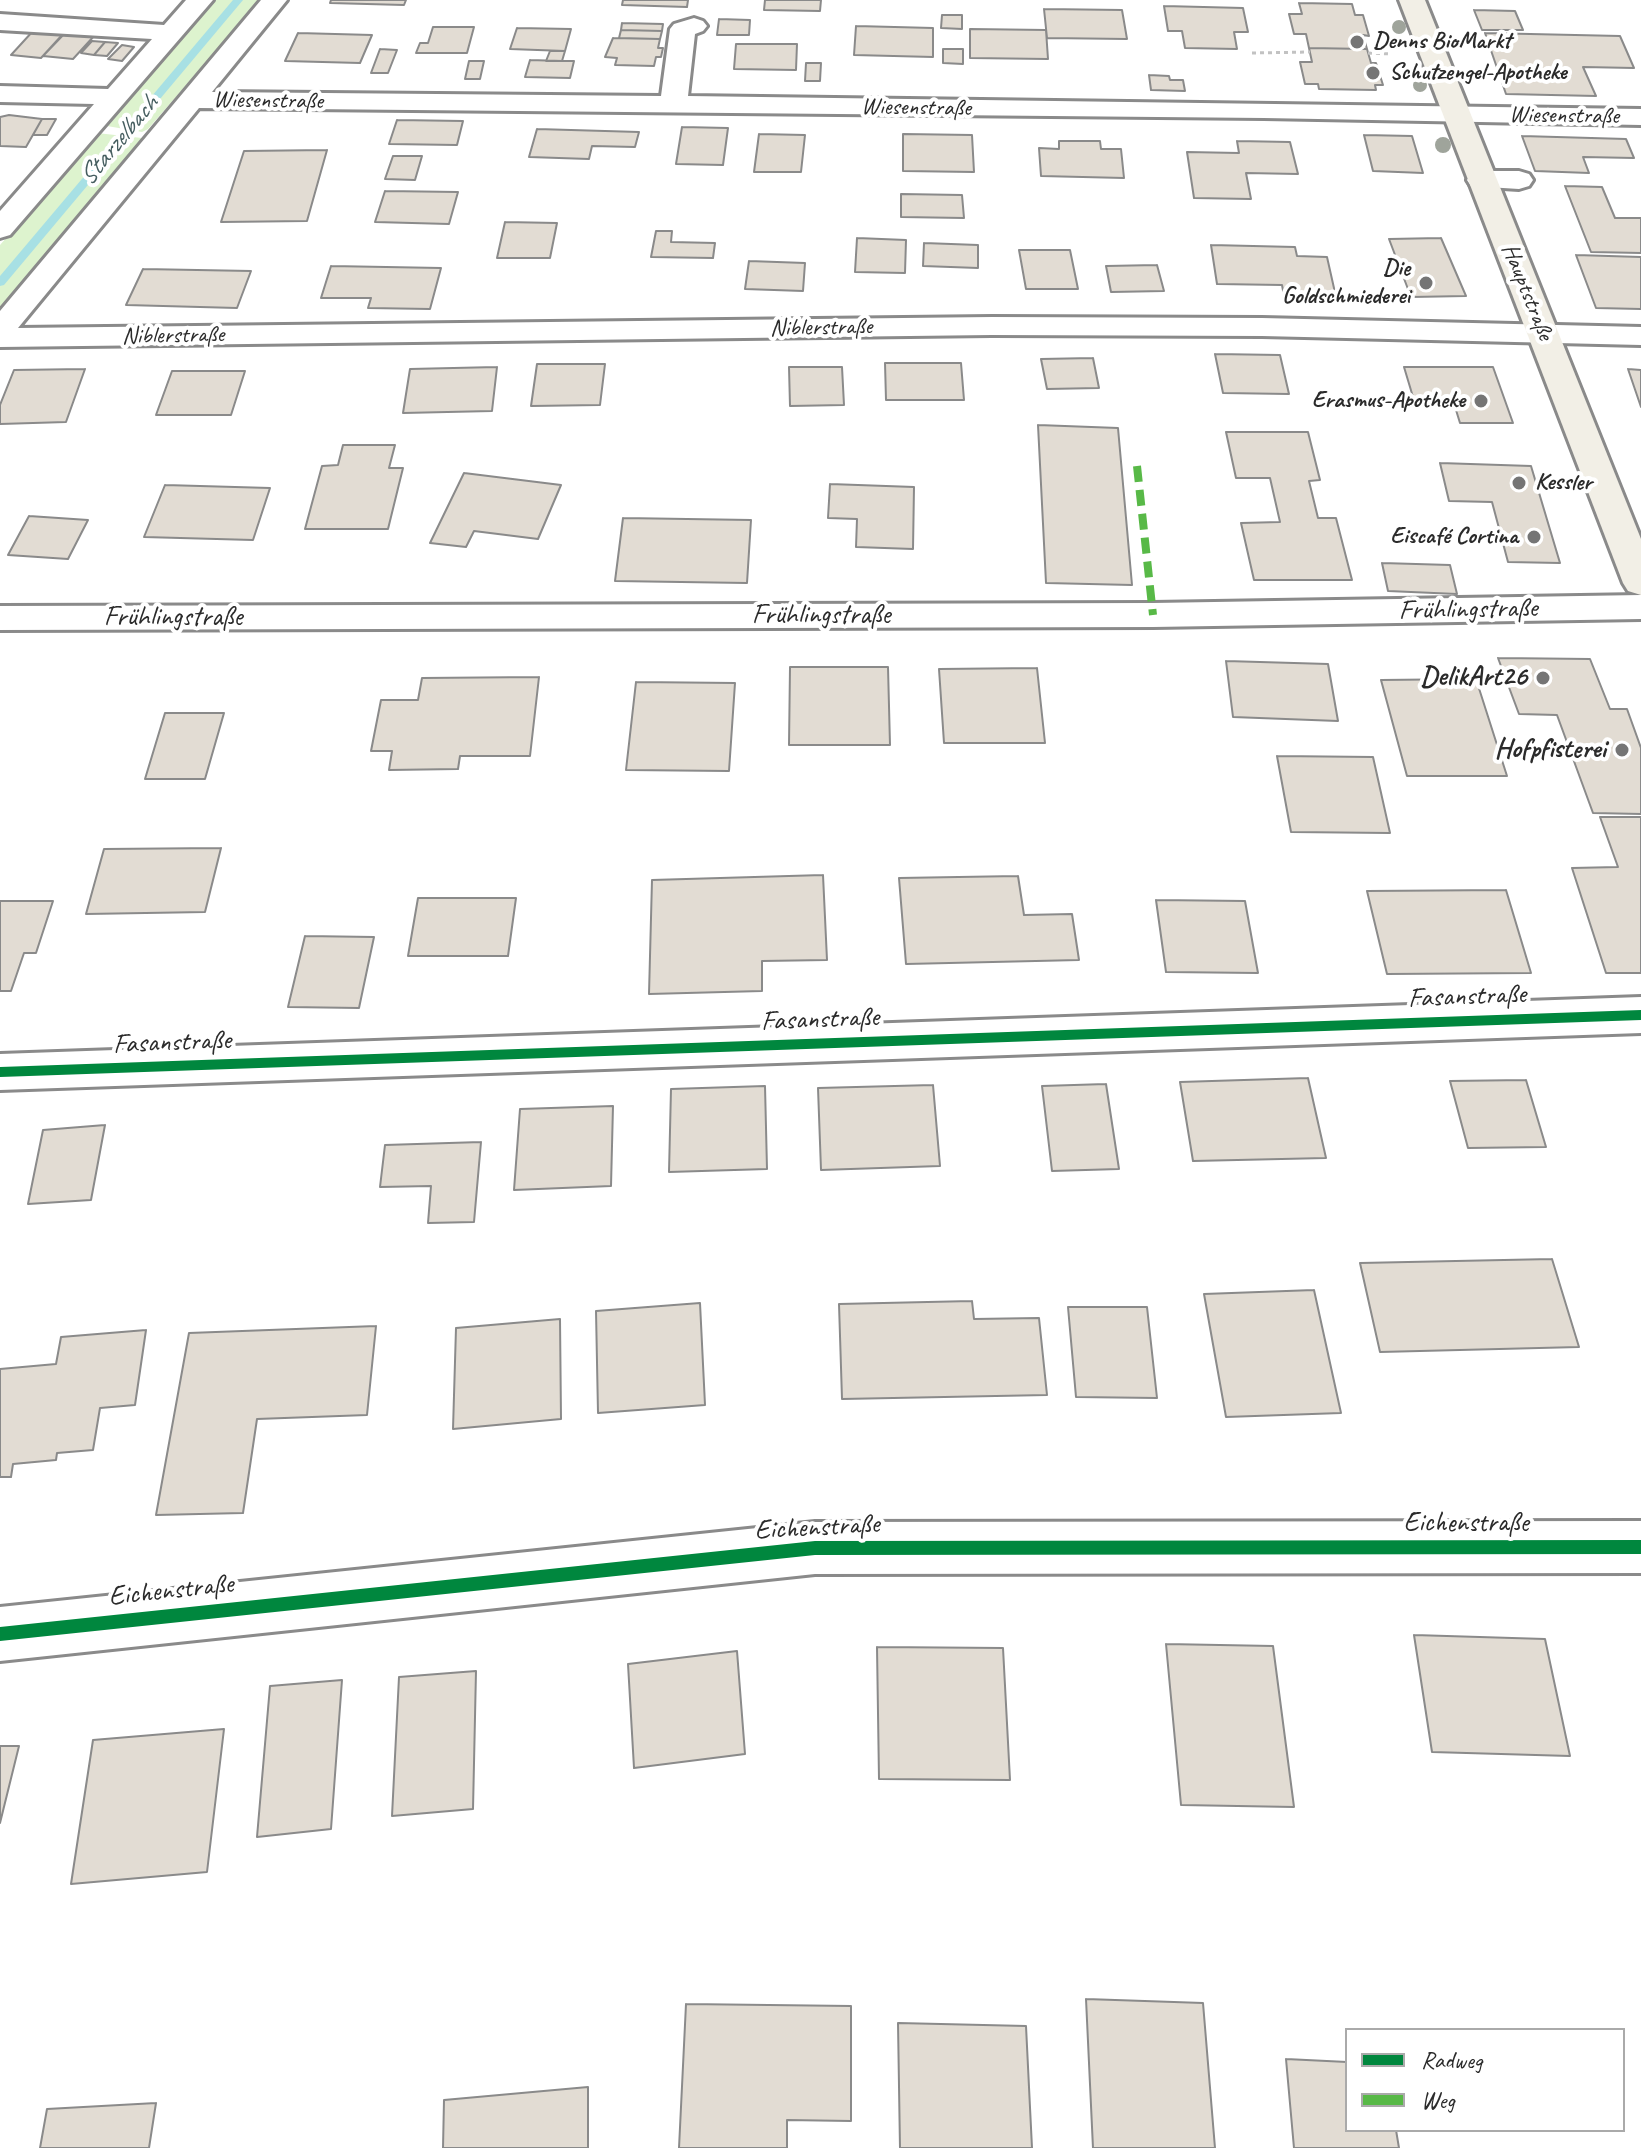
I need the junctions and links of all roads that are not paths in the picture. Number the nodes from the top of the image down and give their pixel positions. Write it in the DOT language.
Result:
graph roads {
  1 [pos="200,0"];
  2 [pos="274,0"];
  3 [pos="1412,0"];
  4 [pos="0,22"];
  5 [pos="694,26"];
  6 [pos="172,33"];
  7 [pos="0,94"];
  8 [pos="117,97"];
  9 [pos="192,100"];
  10 [pos="673,106"];
  11 [pos="1455,114"];
  12 [pos="1641,117"];
  13 [pos="1481,180"];
  14 [pos="1519,180"];
  15 [pos="0,229"];
  16 [pos="0,331"];
  17 [pos="1543,333"];
  18 [pos="1641,336"];
  19 [pos="0,338"];
  20 [pos="1641,583"];
  21 [pos="1641,607"];
  22 [pos="0,618"];
  23 [pos="1641,1015"];
  24 [pos="0,1072"];
  25 [pos="1641,1547"];
  26 [pos="0,1634"];
  1 -- 6 [label="street"];
  2 -- 9 [label="street"];
  3 -- 11 [label="main road, Hauptstraße"];
  4 -- 6 [label="street"];
  5 -- 10 [label="street"];
  6 -- 8 [label="street"];
  7 -- 8 [label="street"];
  8 -- 15 [label="street"];
  9 -- 10 [label="street, Wiesenstraße"];
  9 -- 16 [label="street"];
  10 -- 11 [label="street, Wiesenstraße"];
  11 -- 12 [label="street, Wiesenstraße"];
  11 -- 13 [label="main road, Hauptstraße"];
  13 -- 14 [label="street"];
  13 -- 17 [label="main road, Hauptstraße"];
  17 -- 18 [label="street, Niblerstraße"];
  17 -- 19 [label="street, Niblerstraße"];
  17 -- 20 [label="main road, Hauptstraße"];
  21 -- 22 [label="street, Frühlingstraße"];
  23 -- 24 [label="street, Fasanstraße"];
  25 -- 26 [label="street, Eichenstraße"];
}
